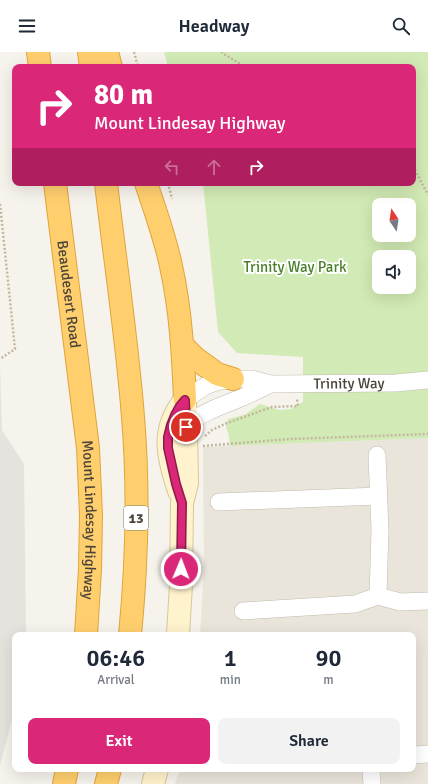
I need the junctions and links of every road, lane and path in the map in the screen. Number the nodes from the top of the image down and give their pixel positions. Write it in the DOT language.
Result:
graph roads {
  1 [pos="38,52"];
  2 [pos="89,52"];
  3 [pos="107,52"];
  4 [pos="134,52"];
  5 [pos="221,52"];
  6 [pos="40,64"];
  7 [pos="91,64"];
  8 [pos="109,64"];
  9 [pos="137,64"];
  10 [pos="240,64"];
  11 [pos="416,172"];
  12 [pos="55,186"];
  13 [pos="106,186"];
  14 [pos="147,186"];
  15 [pos="169,186"];
  16 [pos="428,195"];
  17 [pos="0,204"];
  18 [pos="174,206"];
  19 [pos="1,220"];
  20 [pos="183,346"];
  21 [pos="0,359"];
  22 [pos="233,379"];
  23 [pos="428,380"];
  24 [pos="270,384"];
  25 [pos="296,384"];
  26 [pos="185,400"];
  27 [pos="83,406"];
  28 [pos="186,427"];
  29 [pos="428,434"];
  30 [pos="377,455"];
  31 [pos="378,496"];
  32 [pos="219,502"];
  33 [pos="182,503"];
  34 [pos="378,596"];
  35 [pos="428,601"];
  36 [pos="243,611"];
  37 [pos="86,632"];
  38 [pos="130,632"];
  39 [pos="178,632"];
  40 [pos="428,754"];
  41 [pos="416,755"];
  42 [pos="66,772"];
  43 [pos="109,772"];
  44 [pos="116,772"];
  45 [pos="156,772"];
  46 [pos="371,772"];
  47 [pos="64,784"];
  48 [pos="106,784"];
  49 [pos="117,784"];
  50 [pos="153,784"];
  51 [pos="372,784"];
  1 -- 6 [label="highway"];
  2 -- 7 [label="highway"];
  3 -- 8 [label="highway"];
  4 -- 9 [label="path"];
  5 -- 10 [label="path"];
  11 -- 16 [label="path"];
  12 -- 27 [label="highway, Beaudesert Road"];
  13 -- 38 [label="highway, 13"];
  14 -- 20 [label="highway"];
  15 -- 18 [label="path"];
  17 -- 19 [label="path"];
  19 -- 21 [label="path"];
  20 -- 22 [label="highway"];
  20 -- 26 [label="highway"];
  22 -- 24 [label="street, Trinity Way"];
  22 -- 26 [label="street, Trinity Way"];
  23 -- 25 [label="street, Trinity Way"];
  24 -- 25 [label="street, Trinity Way"];
  24 -- 28 [label="street, Trinity Way"];
  25 -- 29 [label="path"];
  26 -- 28 [label="street"];
  26 -- 33 [label="street"];
  27 -- 37 [label="highway, Mount Lindesay Highway"];
  28 -- 33 [label="street"];
  30 -- 31 [label="street"];
  31 -- 32 [label="street"];
  31 -- 34 [label="street"];
  33 -- 39 [label="street"];
  34 -- 35 [label="street"];
  34 -- 36 [label="street"];
  40 -- 41 [label="street"];
  42 -- 47 [label="highway"];
  43 -- 48 [label="highway"];
  44 -- 49 [label="highway"];
  45 -- 50 [label="street"];
  46 -- 51 [label="street"];
}
